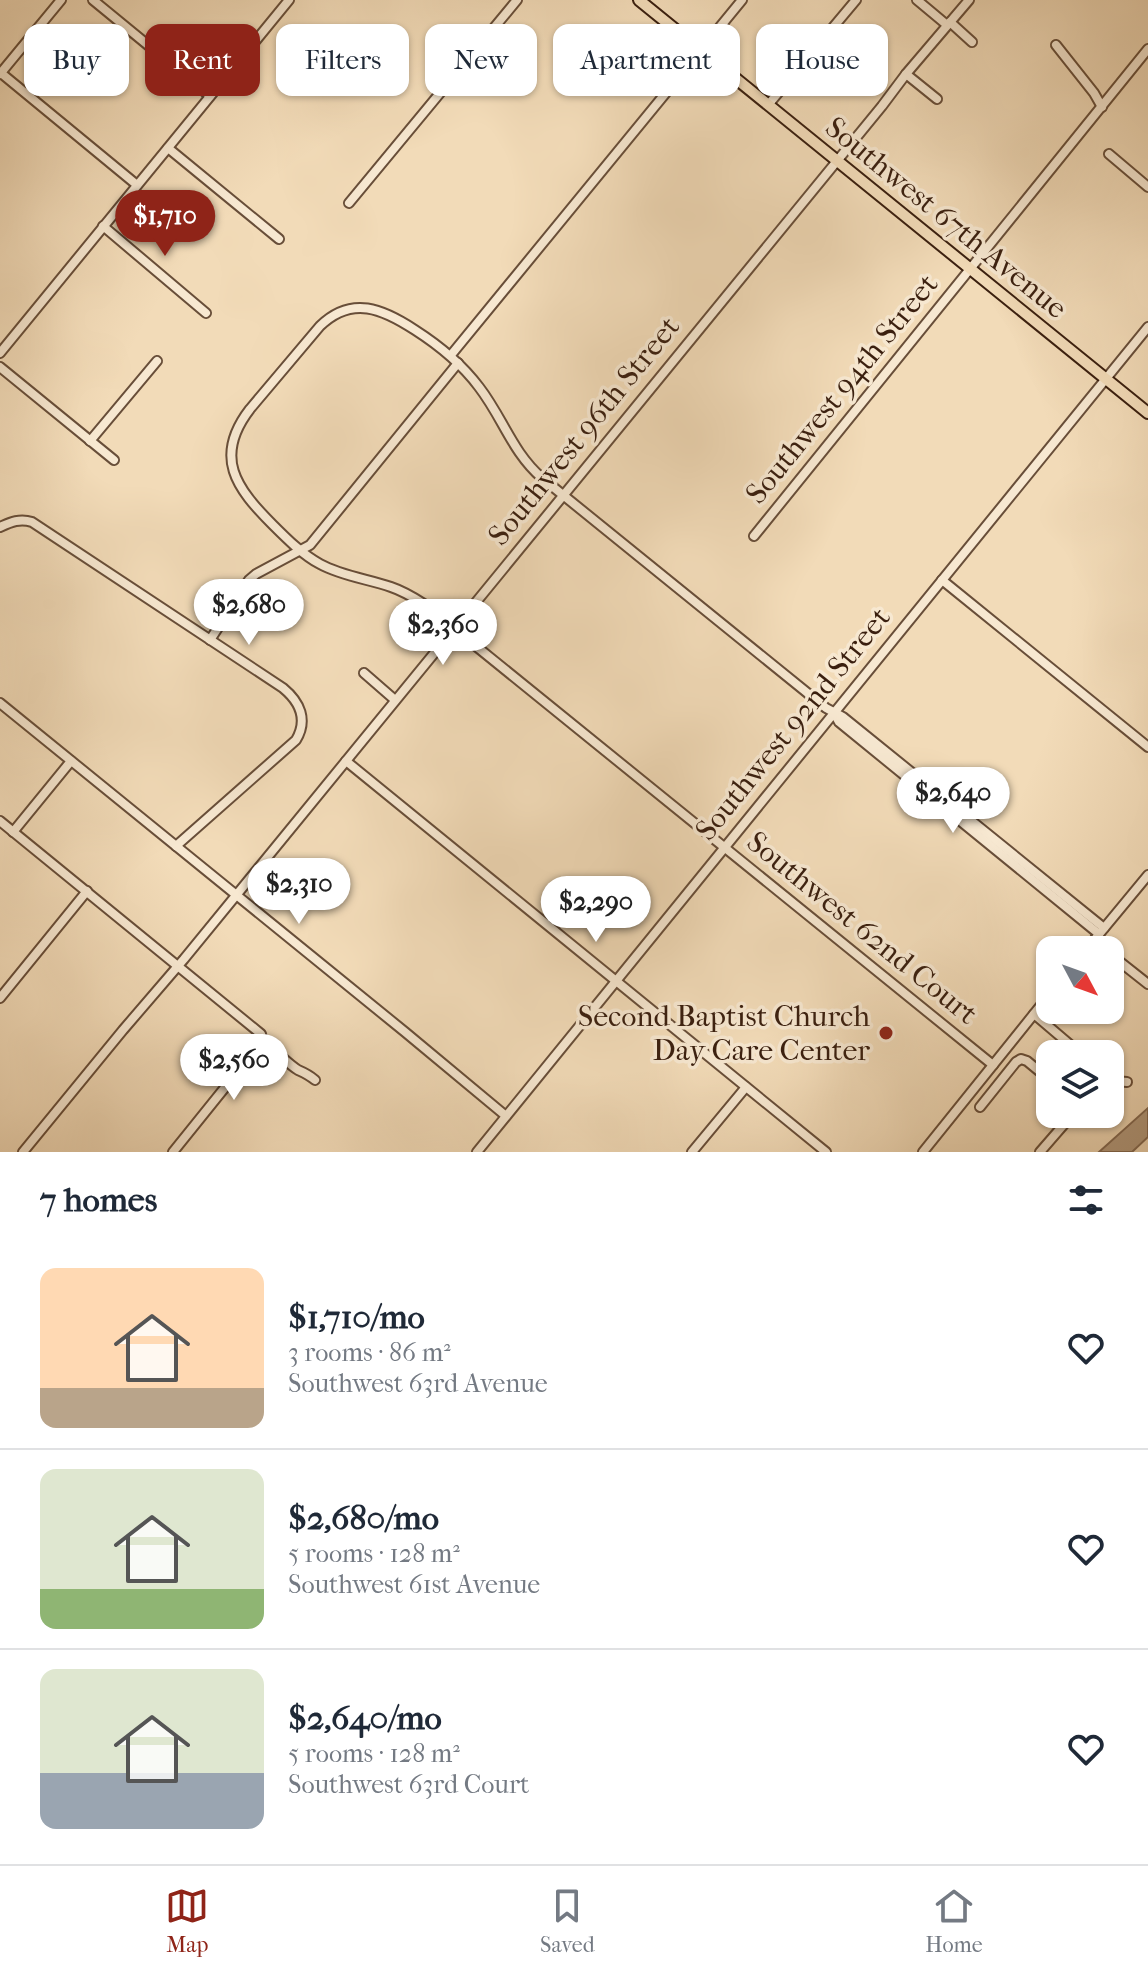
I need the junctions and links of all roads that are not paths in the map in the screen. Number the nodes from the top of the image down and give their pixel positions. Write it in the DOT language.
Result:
graph roads {
  1 [pos="61,0"];
  2 [pos="93,0"];
  3 [pos="289,0"];
  4 [pos="517,0"];
  5 [pos="639,0"];
  6 [pos="742,0"];
  7 [pos="856,0"];
  8 [pos="917,0"];
  9 [pos="969,0"];
  10 [pos="669,24"];
  11 [pos="722,24"];
  12 [pos="948,24"];
  13 [pos="260,35"];
  14 [pos="972,42"];
  15 [pos="145,43"];
  16 [pos="1056,45"];
  17 [pos="1148,49"];
  18 [pos="0,74"];
  19 [pos="906,74"];
  20 [pos="740,82"];
  21 [pos="210,96"];
  22 [pos="663,96"];
  23 [pos="937,99"];
  24 [pos="768,105"];
  25 [pos="1103,105"];
  26 [pos="168,148"];
  27 [pos="1109,154"];
  28 [pos="836,161"];
  29 [pos="137,185"];
  30 [pos="1148,187"];
  31 [pos="349,203"];
  32 [pos="103,226"];
  33 [pos="279,239"];
  34 [pos="970,270"];
  35 [pos="206,313"];
  36 [pos="1148,327"];
  37 [pos="0,353"];
  38 [pos="451,355"];
  39 [pos="157,361"];
  40 [pos="458,363"];
  41 [pos="0,367"];
  42 [pos="1105,379"];
  43 [pos="1148,413"];
  44 [pos="90,441"];
  45 [pos="114,460"];
  46 [pos="564,495"];
  47 [pos="0,527"];
  48 [pos="754,536"];
  49 [pos="302,551"];
  50 [pos="942,580"];
  51 [pos="454,628"];
  52 [pos="210,640"];
  53 [pos="364,673"];
  54 [pos="395,700"];
  55 [pos="0,703"];
  56 [pos="833,712"];
  57 [pos="1148,747"];
  58 [pos="71,761"];
  59 [pos="346,761"];
  60 [pos="0,821"];
  61 [pos="13,832"];
  62 [pos="176,846"];
  63 [pos="724,847"];
  64 [pos="1148,875"];
  65 [pos="87,891"];
  66 [pos="236,895"];
  67 [pos="1099,934"];
  68 [pos="1124,965"];
  69 [pos="178,966"];
  70 [pos="615,981"];
  71 [pos="1148,984"];
  72 [pos="0,998"];
  73 [pos="1036,1012"];
  74 [pos="1034,1014"];
  75 [pos="262,1040"];
  76 [pos="1065,1040"];
  77 [pos="993,1065"];
  78 [pos="1036,1069"];
  79 [pos="315,1080"];
  80 [pos="1124,1082"];
  81 [pos="1127,1082"];
  82 [pos="746,1087"];
  83 [pos="980,1107"];
  84 [pos="506,1116"];
  85 [pos="1061,1128"];
  86 [pos="23,1152"];
  87 [pos="173,1152"];
  88 [pos="477,1152"];
  89 [pos="692,1152"];
  90 [pos="826,1152"];
  91 [pos="923,1152"];
  92 [pos="1040,1152"];
  1 -- 18 [label="street"];
  2 -- 15 [label="street"];
  3 -- 13 [label="street"];
  4 -- 31 [label="street"];
  5 -- 10 [label="main road, Southwest 67th Avenue"];
  6 -- 11 [label="street"];
  7 -- 24 [label="street"];
  8 -- 12 [label="street"];
  9 -- 12 [label="street, Southwest 96th Street"];
  12 -- 14 [label="street"];
  12 -- 19 [label="street, Southwest 96th Street"];
  16 -- 25 [label="street"];
  17 -- 25 [label="street, Southwest 94th Street"];
  18 -- 29 [label="street"];
  19 -- 23 [label="street"];
  19 -- 28 [label="street, Southwest 96th Street"];
  20 -- 24 [label="main road, Southwest 67th Avenue"];
  21 -- 26 [label="street"];
  22 -- 38 [label="street"];
  24 -- 28 [label="main road, Southwest 67th Avenue"];
  25 -- 34 [label="street, Southwest 94th Street"];
  26 -- 29 [label="street"];
  26 -- 33 [label="street"];
  27 -- 30 [label="street"];
  28 -- 34 [label="main road, Southwest 67th Avenue"];
  28 -- 46 [label="street, Southwest 96th Street"];
  29 -- 32 [label="street"];
  32 -- 35 [label="street"];
  32 -- 37 [label="street"];
  34 -- 42 [label="main road, Southwest 67th Avenue"];
  34 -- 48 [label="street, Southwest 94th Street"];
  36 -- 42 [label="street, Southwest 92nd Street"];
  38 -- 40 [label="street"];
  38 -- 49 [label="street, Southwest 62nd Court"];
  39 -- 44 [label="street"];
  40 -- 46 [label="street"];
  40 -- 49 [label="street"];
  41 -- 44 [label="street"];
  42 -- 43 [label="main road, Southwest 67th Avenue"];
  42 -- 50 [label="street, Southwest 92nd Street"];
  44 -- 45 [label="street"];
  46 -- 51 [label="street, Southwest 96th Street"];
  46 -- 56 [label="street"];
  47 -- 52 [label="street"];
  49 -- 51 [label="street, Southwest 62nd Court"];
  49 -- 52 [label="street"];
  50 -- 56 [label="street, Southwest 92nd Street"];
  50 -- 57 [label="street"];
  51 -- 54 [label="street, Southwest 96th Street"];
  51 -- 63 [label="street, Southwest 62nd Court"];
  52 -- 62 [label="street"];
  53 -- 54 [label="street"];
  54 -- 59 [label="street, Southwest 96th Street"];
  55 -- 58 [label="street"];
  56 -- 63 [label="street, Southwest 92nd Street"];
  56 -- 67 [label="street"];
  58 -- 61 [label="street"];
  58 -- 62 [label="street"];
  59 -- 66 [label="street, Southwest 96th Street"];
  59 -- 70 [label="street"];
  60 -- 61 [label="street"];
  61 -- 65 [label="street"];
  62 -- 66 [label="street"];
  63 -- 70 [label="street, Southwest 92nd Street"];
  63 -- 77 [label="street, Southwest 62nd Court"];
  64 -- 67 [label="street"];
  65 -- 69 [label="street"];
  65 -- 72 [label="street"];
  66 -- 69 [label="street, Southwest 96th Street"];
  66 -- 84 [label="street"];
  68 -- 71 [label="street"];
  69 -- 75 [label="street"];
  69 -- 86 [label="street, Southwest 96th Street"];
  70 -- 82 [label="street"];
  70 -- 84 [label="street, Southwest 92nd Street"];
  73 -- 74 [label="street"];
  74 -- 76 [label="street"];
  74 -- 77 [label="street"];
  75 -- 79 [label="street"];
  75 -- 87 [label="street"];
  77 -- 91 [label="street"];
  78 -- 83 [label="street"];
  80 -- 81 [label="street"];
  82 -- 89 [label="street"];
  82 -- 90 [label="street"];
  84 -- 88 [label="street, Southwest 92nd Street"];
  85 -- 92 [label="street"];
}
